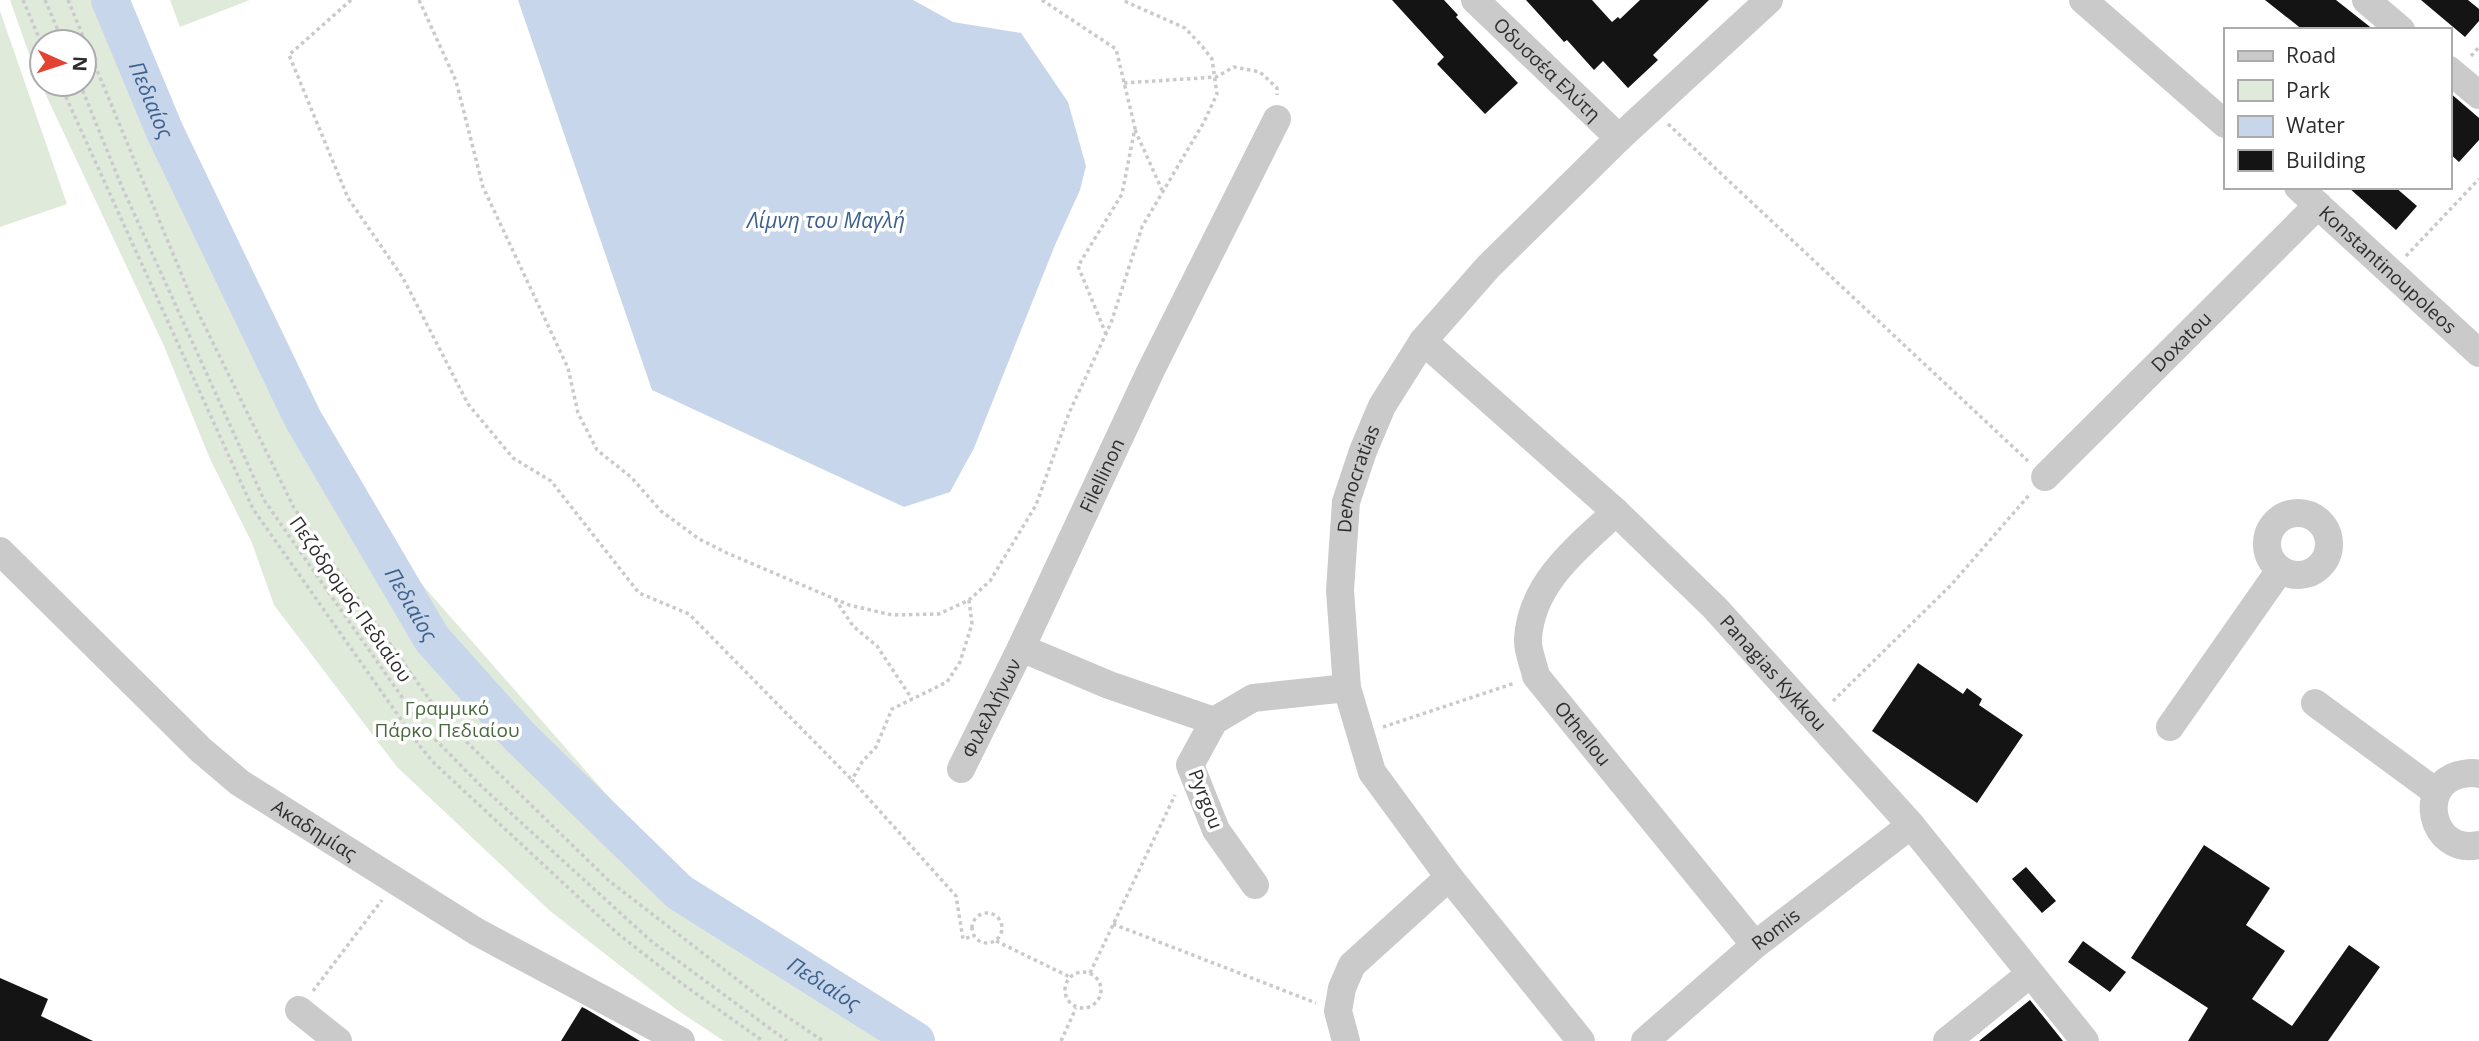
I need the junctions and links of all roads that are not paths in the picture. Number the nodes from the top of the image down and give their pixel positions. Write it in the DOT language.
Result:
graph roads {
  1 [pos="1769,0"];
  2 [pos="2083,0"];
  3 [pos="2366,0"];
  4 [pos="1487,4"];
  5 [pos="2399,28"];
  6 [pos="2451,72"];
  7 [pos="2479,95"];
  8 [pos="1277,119"];
  9 [pos="2224,123"];
  10 [pos="1619,138"];
  11 [pos="2308,196"];
  12 [pos="1423,341"];
  13 [pos="2479,354"];
  14 [pos="2045,477"];
  15 [pos="1616,512"];
  16 [pos="0,551"];
  17 [pos="2280,570"];
  18 [pos="1021,648"];
  19 [pos="1347,688"];
  20 [pos="2315,703"];
  21 [pos="1214,721"];
  22 [pos="2170,727"];
  23 [pos="961,769"];
  24 [pos="2479,774"];
  25 [pos="2436,792"];
  26 [pos="1911,825"];
  27 [pos="2479,845"];
  28 [pos="1449,877"];
  29 [pos="1255,885"];
  30 [pos="1755,945"];
  31 [pos="2030,974"];
  32 [pos="299,1010"];
  33 [pos="338,1041"];
  34 [pos="681,1041"];
  35 [pos="1346,1041"];
  36 [pos="1581,1041"];
  37 [pos="1645,1041"];
  38 [pos="1947,1041"];
  39 [pos="2085,1041"];
  1 -- 10 [label="street, Democratias"];
  2 -- 9 [label="street"];
  3 -- 5 [label="street"];
  4 -- 10 [label="street, Οδυσσέα Ελύτη"];
  6 -- 7 [label="street"];
  8 -- 18 [label="street, Filellinon"];
  10 -- 12 [label="street, Democratias"];
  11 -- 13 [label="street, Konstantinoupoleos"];
  11 -- 14 [label="street, Doxatou"];
  12 -- 15 [label="street, Panagias Kykkou"];
  12 -- 19 [label="street, Democratias"];
  15 -- 26 [label="street, Panagias Kykkou"];
  15 -- 30 [label="street, Othellou"];
  16 -- 34 [label="street, Ακαδημίας"];
  17 -- 22 [label="street"];
  18 -- 21 [label="street"];
  18 -- 23 [label="street, Φιλελλήνων"];
  19 -- 21 [label="street"];
  19 -- 28 [label="street, Democratias"];
  20 -- 25 [label="street"];
  21 -- 29 [label="street, Pyrgou"];
  24 -- 25 [label="street"];
  25 -- 27 [label="street"];
  26 -- 30 [label="street, Romis"];
  26 -- 31 [label="street, Panagias Kykkou"];
  28 -- 35 [label="street"];
  28 -- 36 [label="street, Democratias"];
  30 -- 37 [label="street, Romis"];
  31 -- 38 [label="street"];
  31 -- 39 [label="street, Panagias Kykkou"];
  32 -- 33 [label="street"];
}
